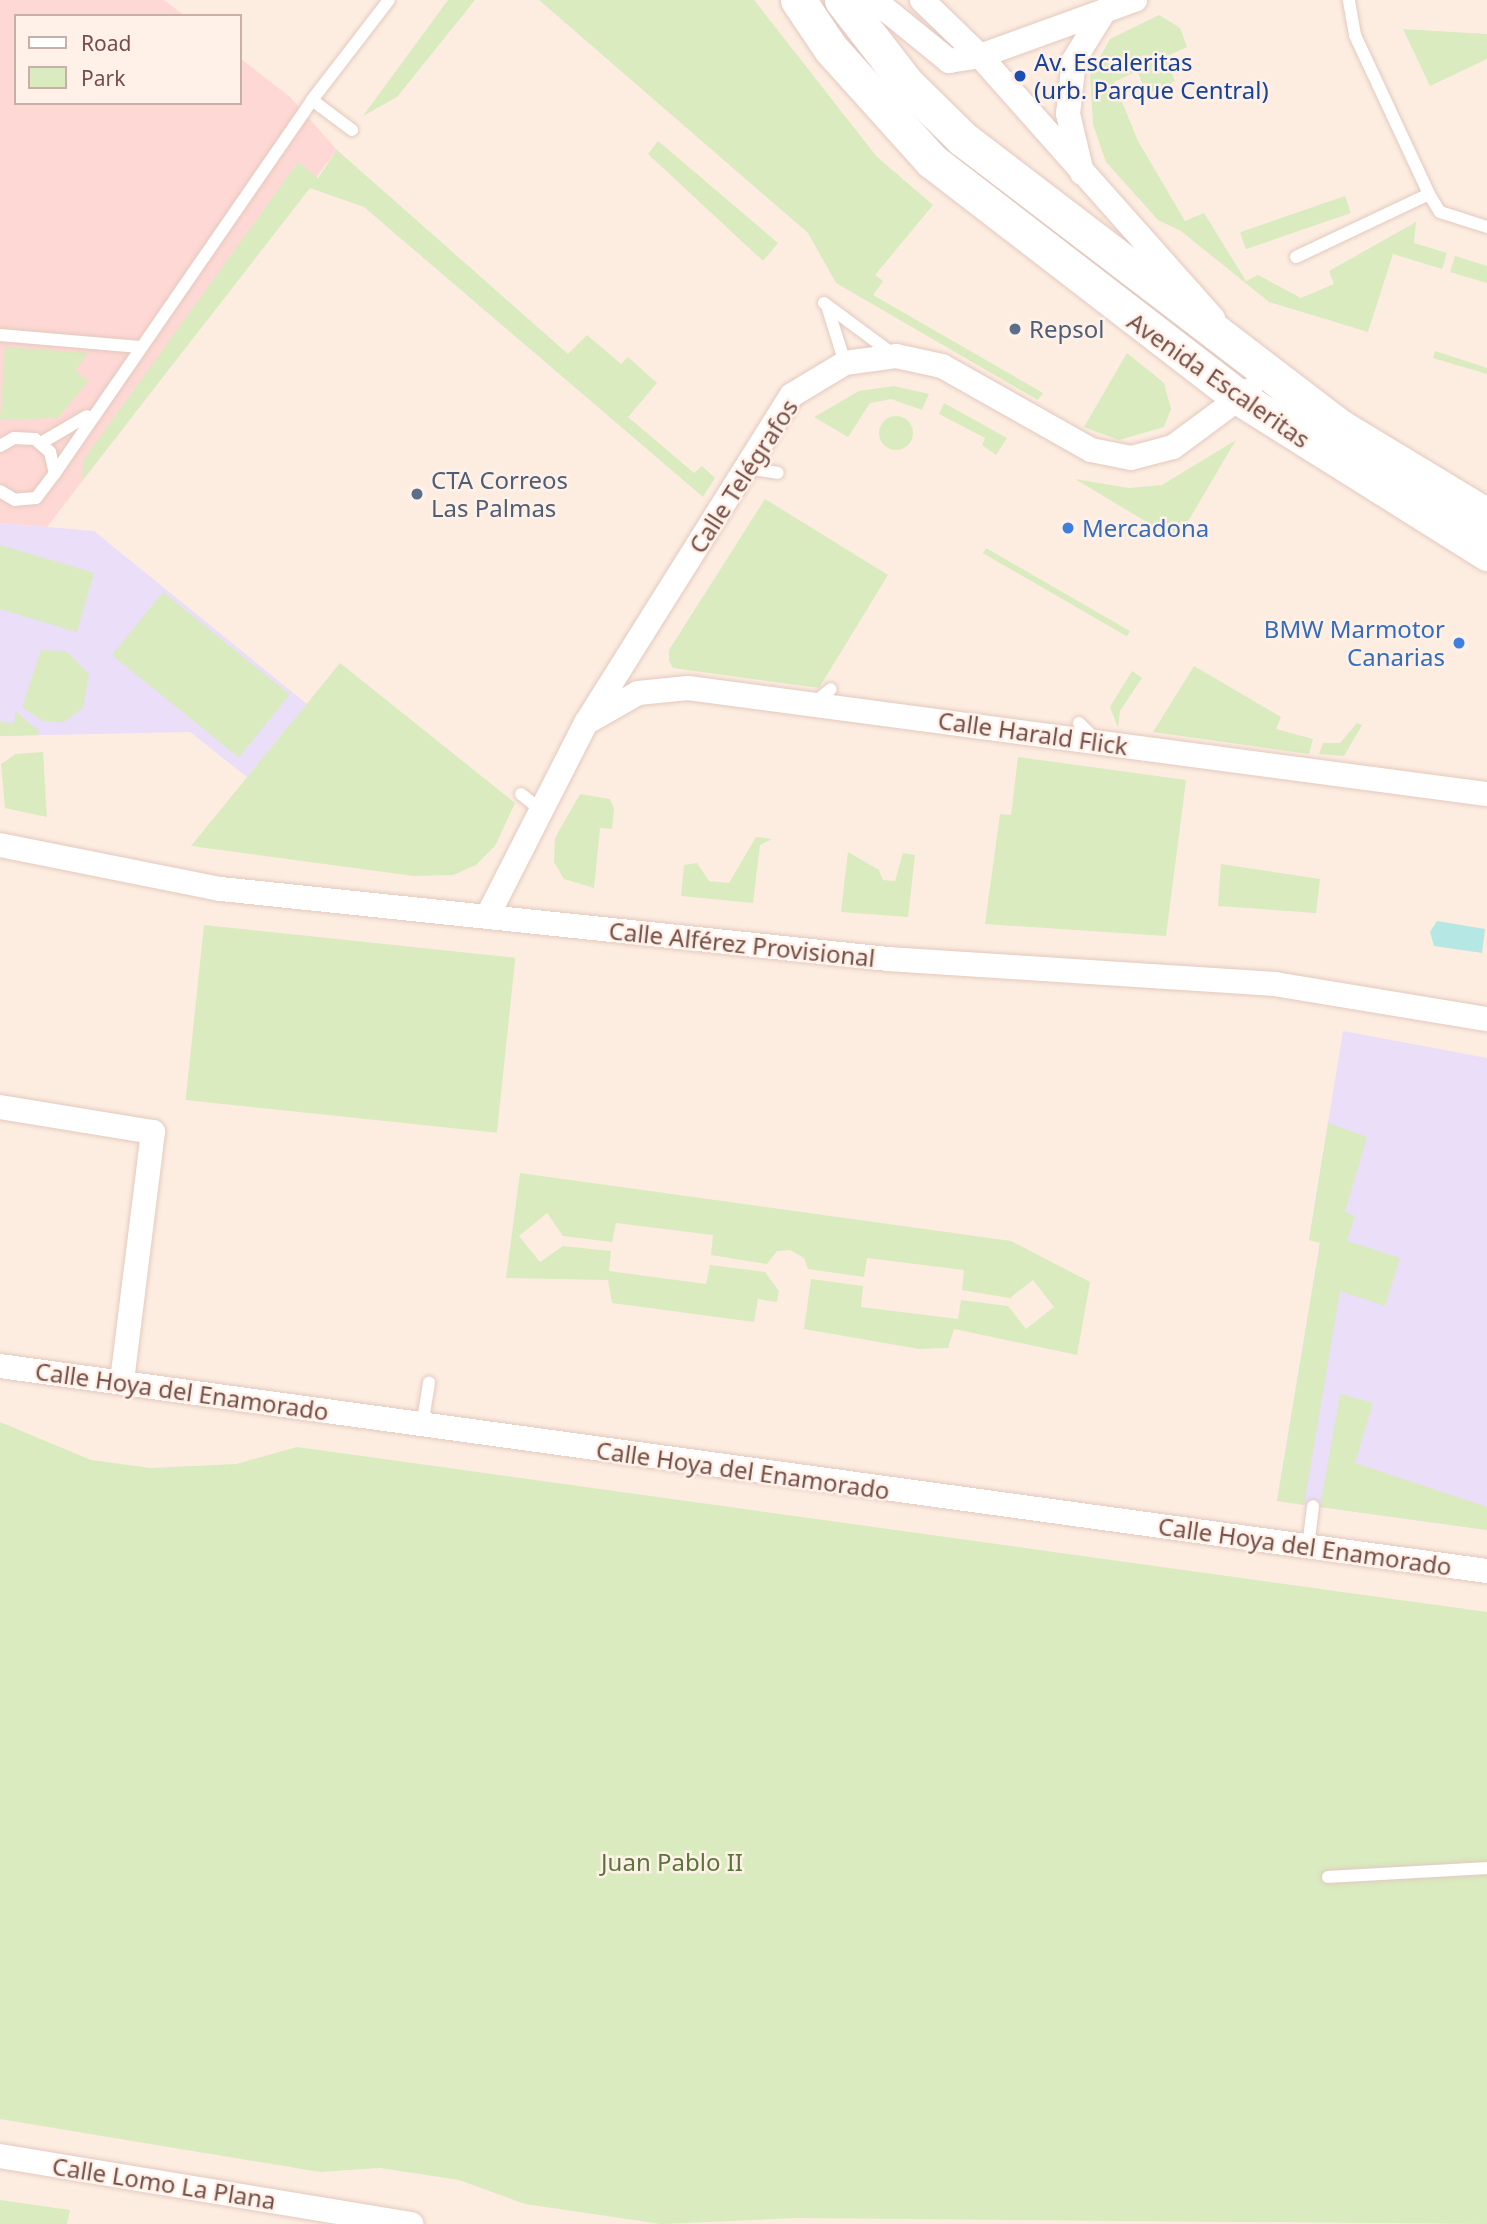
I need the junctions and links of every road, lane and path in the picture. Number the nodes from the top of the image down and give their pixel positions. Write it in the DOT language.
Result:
graph roads {
  1 [pos="389,0"];
  2 [pos="798,0"];
  3 [pos="842,0"];
  4 [pos="874,0"];
  5 [pos="922,0"];
  6 [pos="1135,0"];
  7 [pos="1349,0"];
  8 [pos="1103,13"];
  9 [pos="980,56"];
  10 [pos="313,100"];
  11 [pos="352,130"];
  12 [pos="1083,177"];
  13 [pos="1429,194"];
  14 [pos="1487,227"];
  15 [pos="1296,257"];
  16 [pos="0,335"];
  17 [pos="139,346"];
  18 [pos="896,356"];
  19 [pos="845,363"];
  20 [pos="1258,367"];
  21 [pos="1240,398"];
  22 [pos="91,414"];
  23 [pos="41,443"];
  24 [pos="0,446"];
  25 [pos="747,468"];
  26 [pos="55,473"];
  27 [pos="778,473"];
  28 [pos="0,491"];
  29 [pos="1483,533"];
  30 [pos="586,723"];
  31 [pos="1079,723"];
  32 [pos="1098,742"];
  33 [pos="521,794"];
  34 [pos="1487,794"];
  35 [pos="541,810"];
  36 [pos="0,845"];
  37 [pos="488,915"];
  38 [pos="1487,1019"];
  39 [pos="0,1107"];
  40 [pos="0,1366"];
  41 [pos="122,1382"];
  42 [pos="429,1383"];
  43 [pos="422,1426"];
  44 [pos="1312,1506"];
  45 [pos="1308,1547"];
  46 [pos="1487,1571"];
  47 [pos="1487,1868"];
  48 [pos="1328,1877"];
  49 [pos="0,2156"];
  50 [pos="411,2224"];
  1 -- 10 [label="lane"];
  2 -- 21 [label="street, Avenida Escaleritas"];
  3 -- 20 [label="street, Avenida Escaleritas"];
  4 -- 9 [label="street"];
  5 -- 9 [label="street"];
  6 -- 8 [label="street"];
  7 -- 13 [label="lane"];
  8 -- 9 [label="street"];
  8 -- 12 [label="street"];
  9 -- 12 [label="street"];
  10 -- 11 [label="lane"];
  10 -- 17 [label="lane"];
  12 -- 20 [label="street"];
  13 -- 14 [label="lane"];
  13 -- 15 [label="lane"];
  16 -- 17 [label="lane"];
  17 -- 22 [label="lane"];
  18 -- 19 [label="street, Calle Telégrafos"];
  18 -- 19 [label="lane"];
  18 -- 21 [label="street, Calle Telégrafos"];
  19 -- 25 [label="street, Calle Telégrafos"];
  20 -- 21 [label="street, Calle Telégrafos"];
  20 -- 29 [label="street, Avenida Escaleritas"];
  21 -- 29 [label="street, Avenida Escaleritas"];
  22 -- 23 [label="lane"];
  22 -- 26 [label="lane"];
  23 -- 24 [label="lane"];
  23 -- 26 [label="lane"];
  25 -- 27 [label="lane"];
  25 -- 30 [label="street, Calle Telégrafos"];
  26 -- 28 [label="lane"];
  30 -- 32 [label="street, Calle Harald Flick"];
  30 -- 35 [label="street, Calle Telégrafos"];
  31 -- 32 [label="lane"];
  32 -- 34 [label="street, Calle Harald Flick"];
  33 -- 35 [label="lane"];
  35 -- 37 [label="street, Calle Telégrafos"];
  36 -- 37 [label="street, Calle Alférez Provisional"];
  37 -- 38 [label="street, Calle Alférez Provisional"];
  39 -- 41 [label="street"];
  40 -- 41 [label="street, Calle Hoya del Enamorado"];
  41 -- 43 [label="street, Calle Hoya del Enamorado"];
  42 -- 43 [label="lane"];
  43 -- 45 [label="street, Calle Hoya del Enamorado"];
  44 -- 45 [label="lane"];
  45 -- 46 [label="street, Calle Hoya del Enamorado"];
  47 -- 48 [label="lane"];
  49 -- 50 [label="street, Calle Lomo La Plana"];
}
